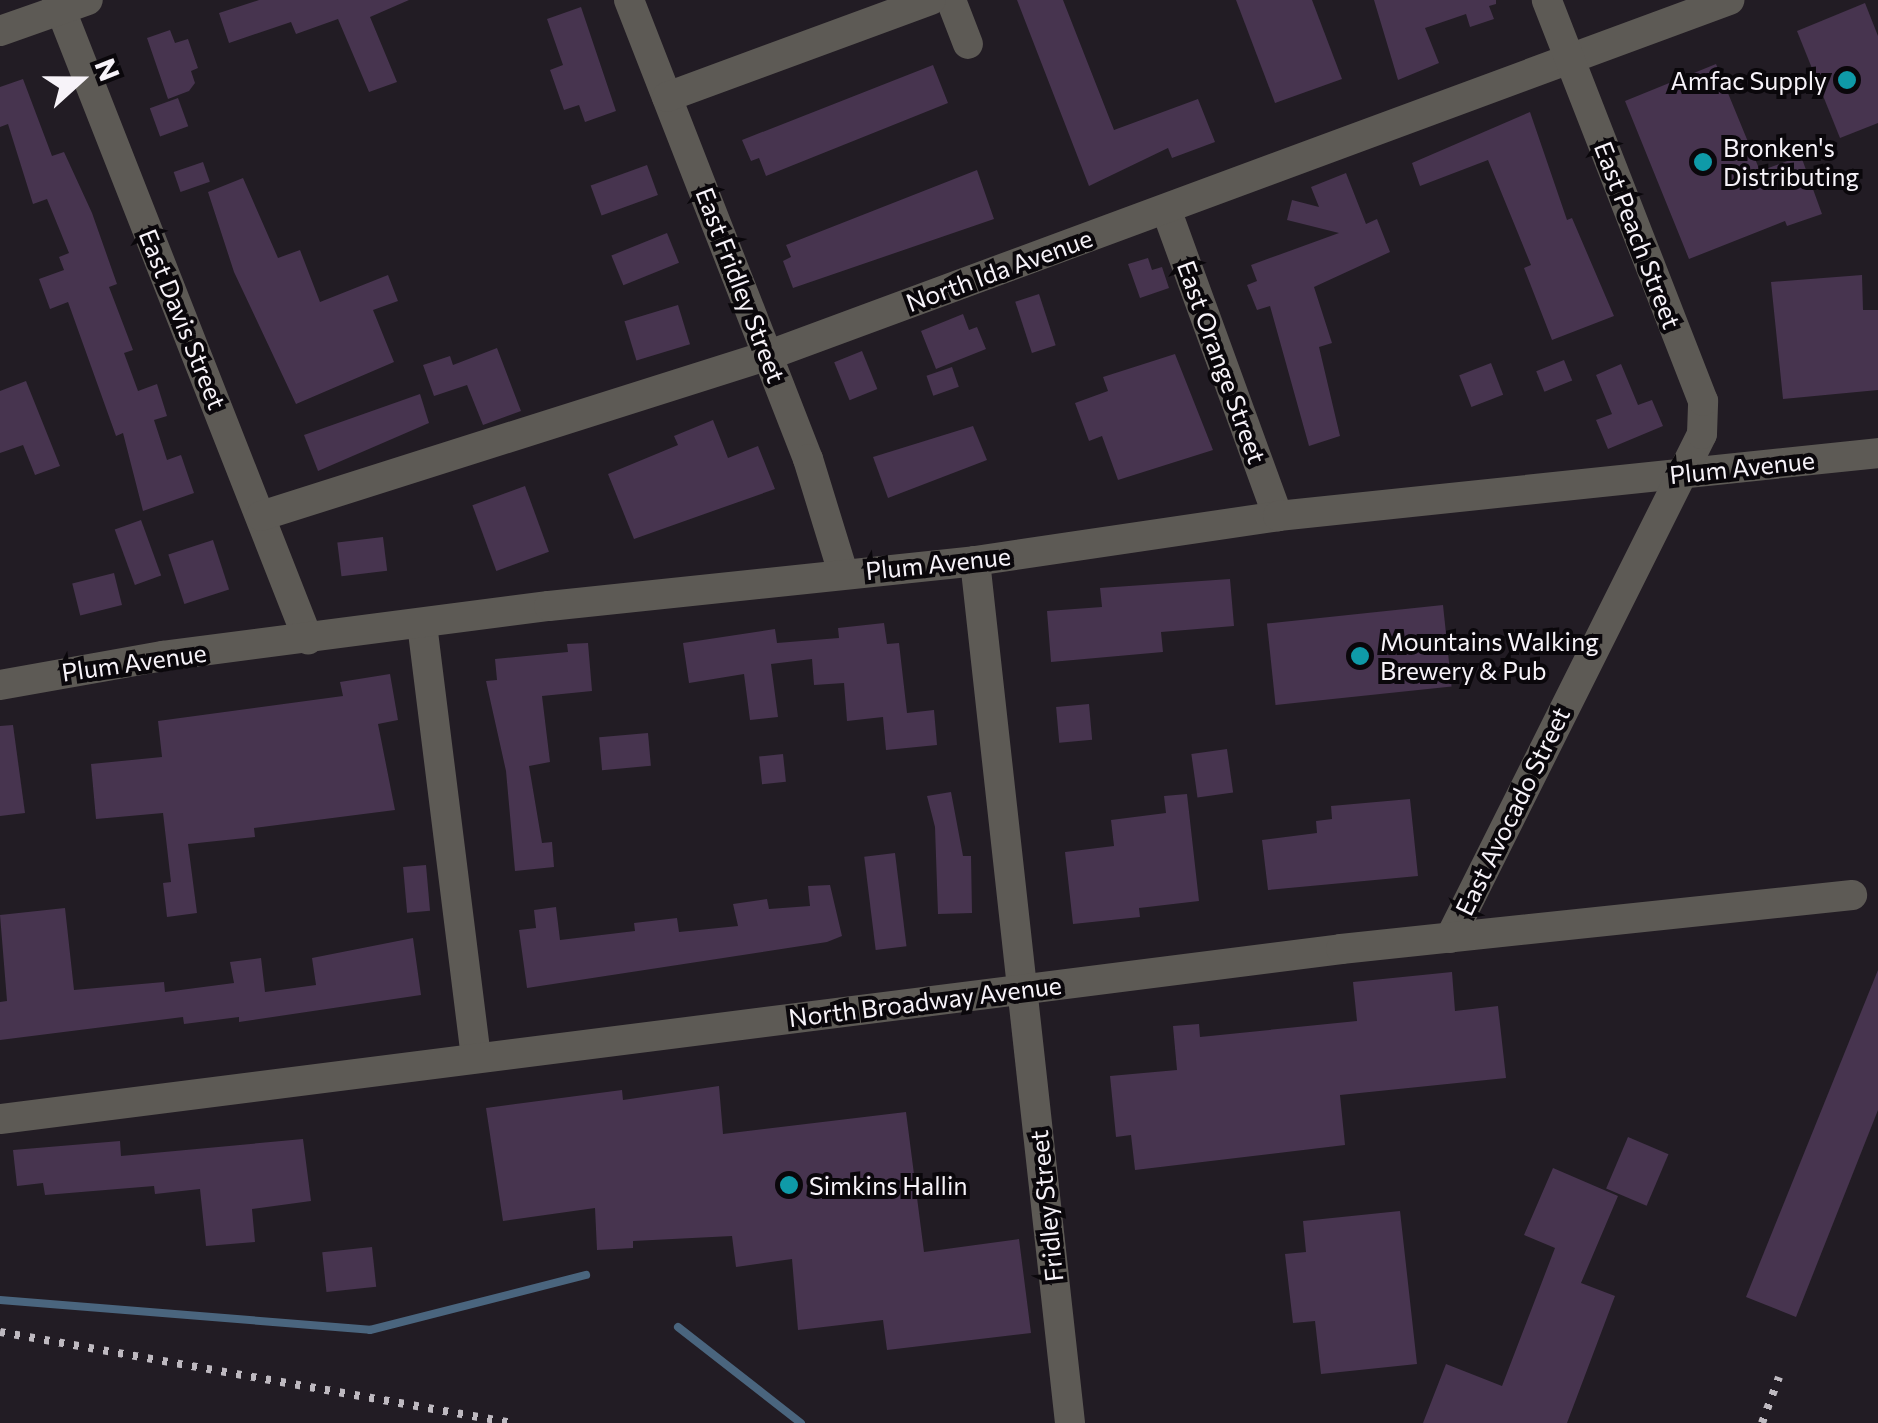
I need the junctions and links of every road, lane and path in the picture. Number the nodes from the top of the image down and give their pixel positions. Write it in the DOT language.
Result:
graph roads {
  1 [pos="629,0"];
  2 [pos="930,0"];
  3 [pos="951,0"];
  4 [pos="1547,0"];
  5 [pos="1729,0"];
  6 [pos="69,3"];
  7 [pos="0,31"];
  8 [pos="968,44"];
  9 [pos="1570,58"];
  10 [pos="668,97"];
  11 [pos="1166,208"];
  12 [pos="769,355"];
  13 [pos="1878,453"];
  14 [pos="1687,472"];
  15 [pos="260,516"];
  16 [pos="1278,516"];
  17 [pos="974,561"];
  18 [pos="843,574"];
  19 [pos="422,624"];
  20 [pos="308,639"];
  21 [pos="0,685"];
  22 [pos="1852,895"];
  23 [pos="1450,938"];
  24 [pos="1022,989"];
  25 [pos="476,1056"];
  26 [pos="0,1119"];
  27 [pos="1070,1423"];
  1 -- 10 [label="street, East Fridley Street"];
  2 -- 10 [label="street"];
  3 -- 8 [label="street"];
  4 -- 9 [label="street, East Peach Street"];
  5 -- 9 [label="street, North Ida Avenue"];
  6 -- 7 [label="street"];
  6 -- 15 [label="street, East Davis Street"];
  9 -- 11 [label="street, North Ida Avenue"];
  9 -- 14 [label="street, East Peach Street"];
  10 -- 12 [label="street, East Fridley Street"];
  11 -- 12 [label="street, North Ida Avenue"];
  11 -- 16 [label="street, East Orange Street"];
  12 -- 15 [label="street, North Ida Avenue"];
  12 -- 18 [label="street, East Fridley Street"];
  13 -- 14 [label="street, Plum Avenue"];
  14 -- 16 [label="street, Plum Avenue"];
  14 -- 23 [label="street, East Avocado Street"];
  15 -- 20 [label="street, East Davis Street"];
  16 -- 17 [label="street, Plum Avenue"];
  17 -- 18 [label="street, Plum Avenue"];
  17 -- 24 [label="street"];
  18 -- 19 [label="street, Plum Avenue"];
  19 -- 20 [label="street, Plum Avenue"];
  19 -- 25 [label="street"];
  20 -- 21 [label="street, Plum Avenue"];
  22 -- 23 [label="street, North Broadway Avenue"];
  23 -- 24 [label="street, North Broadway Avenue"];
  24 -- 25 [label="street, North Broadway Avenue"];
  24 -- 27 [label="street, Fridley Street"];
  25 -- 26 [label="street, North Broadway Avenue"];
}
